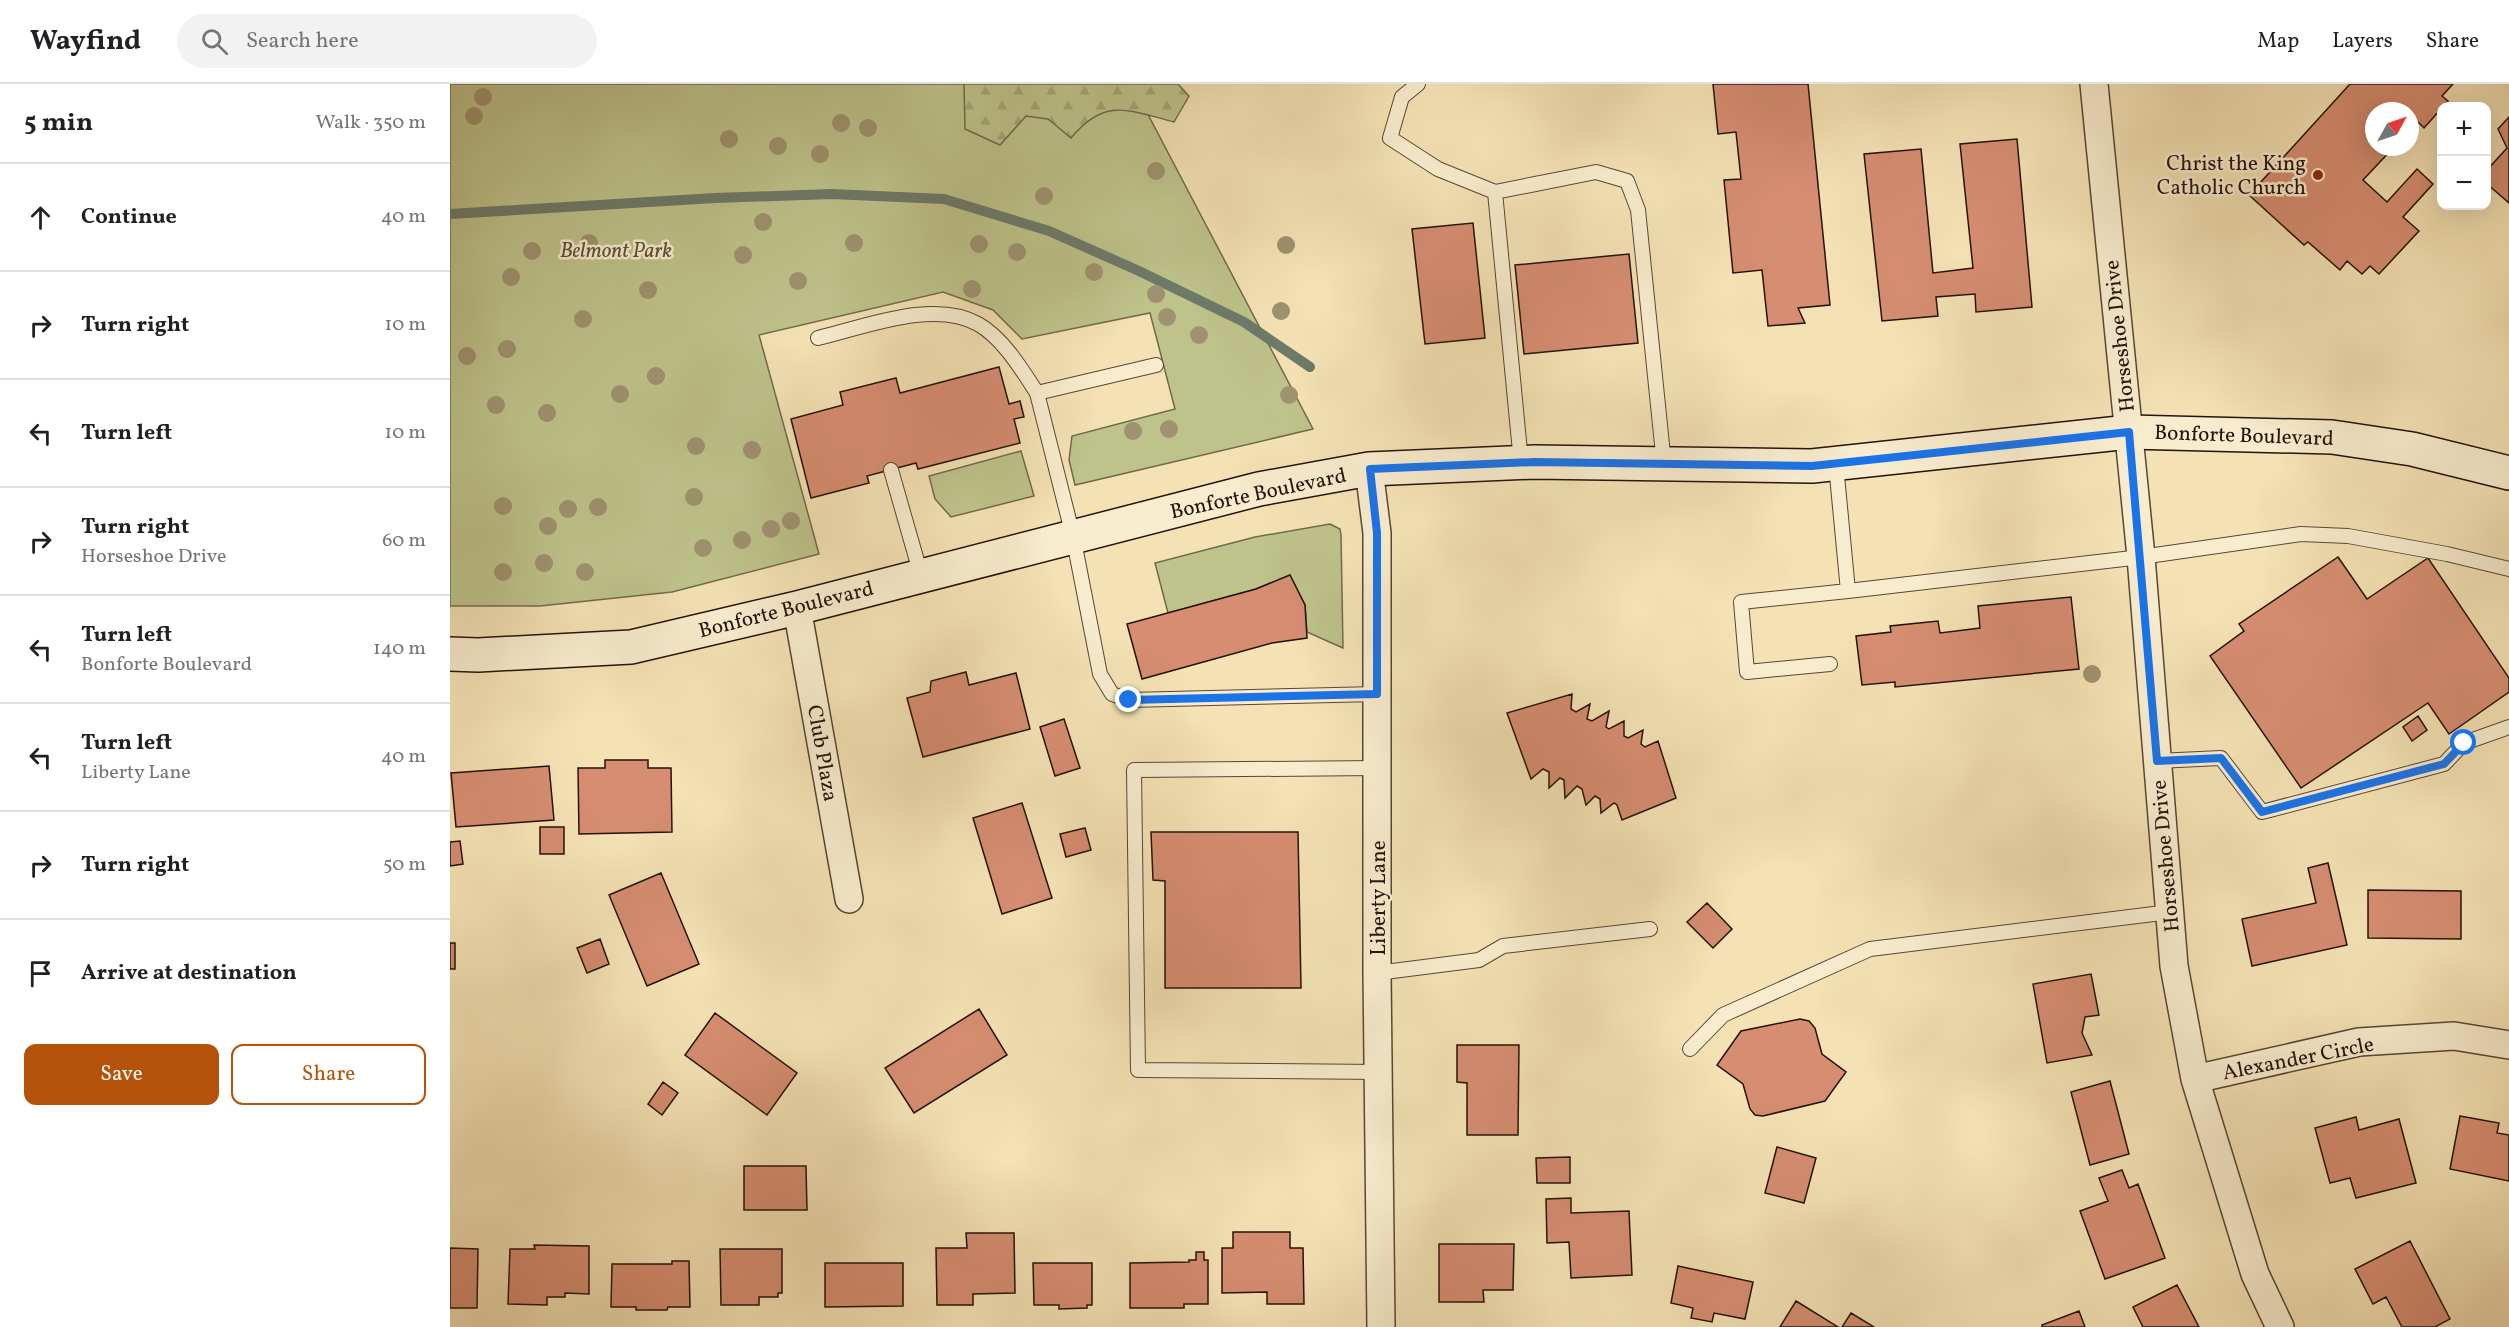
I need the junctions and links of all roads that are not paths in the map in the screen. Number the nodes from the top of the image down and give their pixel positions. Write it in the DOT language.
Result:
graph roads {
  1 [pos="1418,84"];
  2 [pos="2094,84"];
  3 [pos="1495,192"];
  4 [pos="818,338"];
  5 [pos="1156,365"];
  6 [pos="1037,393"];
  7 [pos="2129,432"];
  8 [pos="1521,462"];
  9 [pos="1664,464"];
  10 [pos="1836,465"];
  11 [pos="1370,469"];
  12 [pos="891,470"];
  13 [pos="2509,473"];
  14 [pos="1073,536"];
  15 [pos="2141,557"];
  16 [pos="2509,569"];
  17 [pos="921,575"];
  18 [pos="1848,591"];
  19 [pos="797,608"];
  20 [pos="450,654"];
  21 [pos="1830,664"];
  22 [pos="1377,694"];
  23 [pos="2509,727"];
  24 [pos="2157,761"];
  25 [pos="1378,768"];
  26 [pos="849,898"];
  27 [pos="2170,912"];
  28 [pos="1650,929"];
  29 [pos="1377,973"];
  30 [pos="2509,1045"];
  31 [pos="1690,1049"];
  32 [pos="1380,1072"];
  33 [pos="2195,1079"];
  34 [pos="1381,1327"];
  35 [pos="2280,1327"];
  1 -- 3 [label="lane"];
  2 -- 7 [label="street, Horseshoe Drive"];
  3 -- 8 [label="lane"];
  3 -- 9 [label="lane"];
  4 -- 6 [label="lane"];
  5 -- 6 [label="lane"];
  6 -- 14 [label="lane"];
  7 -- 10 [label="main road, Bonforte Boulevard"];
  7 -- 13 [label="main road, Bonforte Boulevard"];
  7 -- 15 [label="street, Horseshoe Drive"];
  8 -- 9 [label="main road, Bonforte Boulevard"];
  8 -- 11 [label="main road, Bonforte Boulevard"];
  9 -- 10 [label="main road, Bonforte Boulevard"];
  10 -- 18 [label="lane"];
  11 -- 14 [label="main road, Bonforte Boulevard"];
  11 -- 22 [label="street, Liberty Lane"];
  12 -- 17 [label="lane"];
  14 -- 17 [label="main road, Bonforte Boulevard"];
  14 -- 22 [label="lane"];
  15 -- 16 [label="lane"];
  15 -- 18 [label="lane"];
  15 -- 24 [label="street, Horseshoe Drive"];
  17 -- 19 [label="main road, Bonforte Boulevard"];
  18 -- 21 [label="lane"];
  19 -- 20 [label="main road, Bonforte Boulevard"];
  19 -- 26 [label="street, Club Plaza"];
  22 -- 25 [label="street, Liberty Lane"];
  23 -- 24 [label="lane"];
  24 -- 27 [label="street, Horseshoe Drive"];
  25 -- 29 [label="street, Liberty Lane"];
  25 -- 32 [label="lane"];
  27 -- 31 [label="lane"];
  27 -- 33 [label="street, Horseshoe Drive"];
  28 -- 29 [label="lane"];
  29 -- 32 [label="street, Liberty Lane"];
  30 -- 33 [label="street, Alexander Circle"];
  32 -- 34 [label="street, Liberty Lane"];
  33 -- 35 [label="street, Horseshoe Drive"];
}
